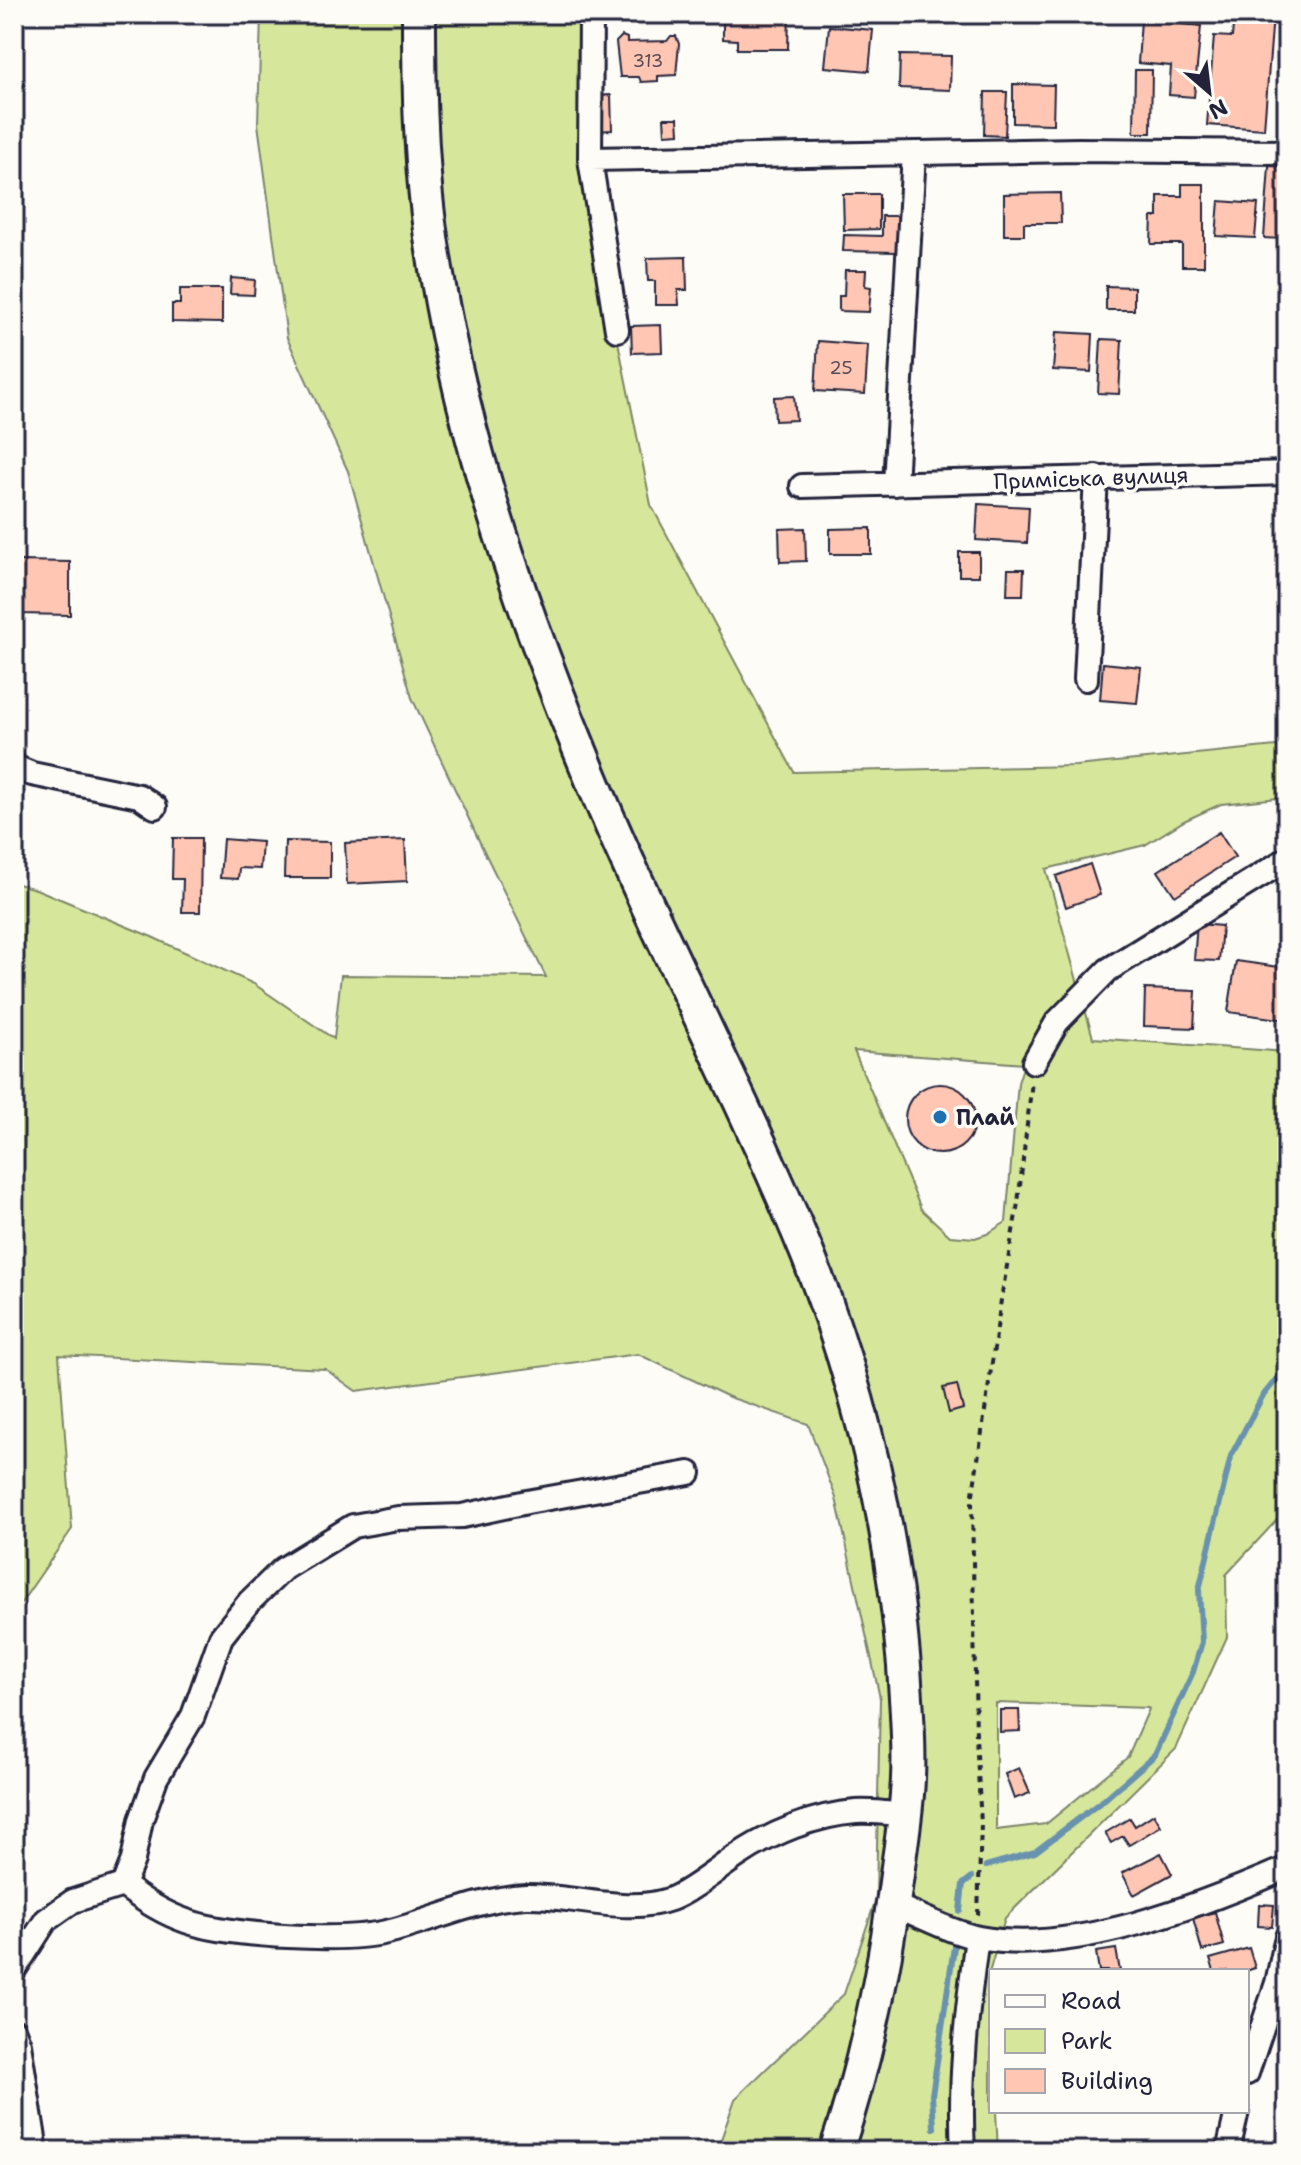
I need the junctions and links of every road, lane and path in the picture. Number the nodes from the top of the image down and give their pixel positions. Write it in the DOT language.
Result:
graph roads {
  1 [pos="419,14"];
  2 [pos="591,14"];
  3 [pos="1287,152"];
  4 [pos="914,153"];
  5 [pos="590,159"];
  6 [pos="617,330"];
  7 [pos="1287,473"];
  8 [pos="1096,477"];
  9 [pos="895,484"];
  10 [pos="802,486"];
  11 [pos="1086,679"];
  12 [pos="14,764"];
  13 [pos="147,801"];
  14 [pos="1287,859"];
  15 [pos="1034,1062"];
  16 [pos="689,1473"];
  17 [pos="905,1814"];
  18 [pos="1287,1868"];
  19 [pos="123,1885"];
  20 [pos="893,1905"];
  21 [pos="1287,1937"];
  22 [pos="977,1938"];
  23 [pos="14,1970"];
  24 [pos="14,2031"];
  25 [pos="1249,2067"];
  26 [pos="1237,2113"];
  27 [pos="36,2151"];
  28 [pos="836,2151"];
  29 [pos="963,2151"];
  30 [pos="1228,2151"];
  1 -- 17 [label="highway"];
  2 -- 5 [label="street"];
  3 -- 4 [label="street"];
  4 -- 5 [label="street"];
  4 -- 9 [label="street"];
  5 -- 6 [label="street"];
  7 -- 8 [label="street, Приміська вулиця"];
  8 -- 9 [label="street, Приміська вулиця"];
  8 -- 11 [label="street"];
  9 -- 10 [label="street, Приміська вулиця"];
  12 -- 13 [label="street"];
  14 -- 15 [label="street"];
  15 -- 22 [label="path"];
  16 -- 19 [label="street"];
  17 -- 19 [label="street"];
  17 -- 20 [label="highway"];
  18 -- 22 [label="street"];
  19 -- 23 [label="street"];
  20 -- 22 [label="street"];
  20 -- 28 [label="highway"];
  21 -- 25 [label="street"];
  22 -- 29 [label="street"];
  24 -- 27 [label="street"];
  26 -- 30 [label="street"];
}
